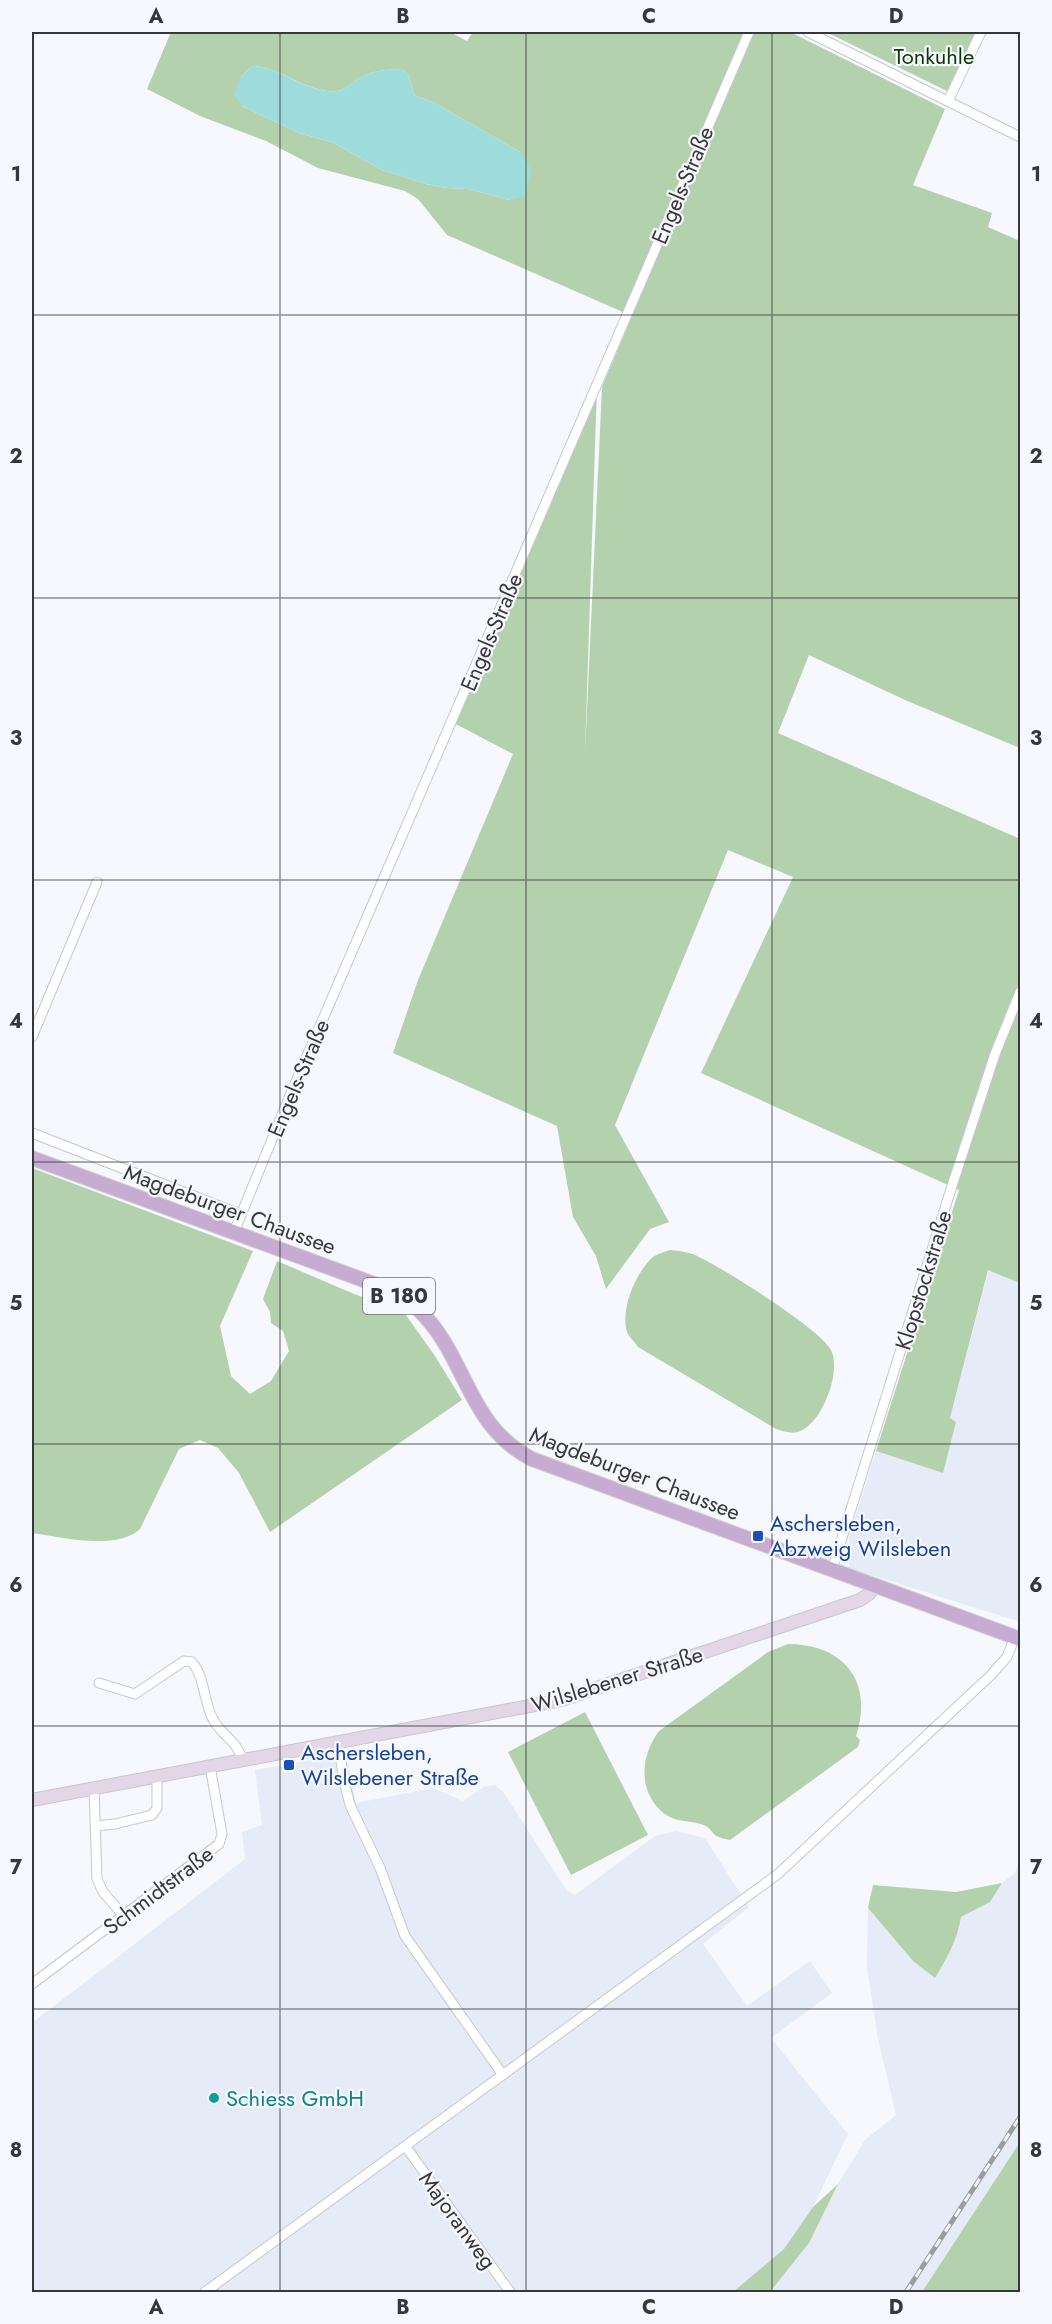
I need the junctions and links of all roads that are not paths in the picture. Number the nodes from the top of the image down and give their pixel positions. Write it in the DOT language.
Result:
graph roads {
  1 [pos="749,32"];
  2 [pos="808,32"];
  3 [pos="981,32"];
  4 [pos="948,101"];
  5 [pos="1020,137"];
  6 [pos="97,882"];
  7 [pos="1019,997"];
  8 [pos="32,1037"];
  9 [pos="32,1133"];
  10 [pos="32,1158"];
  11 [pos="240,1214"];
  12 [pos="234,1232"];
  13 [pos="832,1570"];
  14 [pos="874,1586"];
  15 [pos="1018,1638"];
  16 [pos="99,1683"];
  17 [pos="338,1742"];
  18 [pos="242,1760"];
  19 [pos="210,1766"];
  20 [pos="157,1776"];
  21 [pos="89,1788"];
  22 [pos="32,1800"];
  23 [pos="96,1826"];
  24 [pos="123,1915"];
  25 [pos="32,1984"];
  26 [pos="503,2075"];
  27 [pos="406,2147"];
  28 [pos="205,2292"];
  29 [pos="510,2292"];
  1 -- 11 [label="street, Engels-Straße"];
  2 -- 4 [label="street"];
  3 -- 4 [label="street"];
  4 -- 5 [label="street"];
  6 -- 8 [label="street"];
  7 -- 13 [label="street, Klopstockstraße"];
  9 -- 11 [label="street"];
  10 -- 12 [label="main road, Magdeburger Chaussee / B 180"];
  11 -- 12 [label="street, Engels-Straße"];
  12 -- 13 [label="main road, Magdeburger Chaussee / B 180"];
  13 -- 14 [label="main road, Magdeburger Chaussee / B 180"];
  14 -- 15 [label="main road, Magdeburger Chaussee / B 180"];
  14 -- 17 [label="street, Wilslebener Straße"];
  15 -- 26 [label="street"];
  16 -- 18 [label="street"];
  17 -- 18 [label="street, Wilslebener Straße"];
  17 -- 26 [label="street"];
  18 -- 19 [label="street, Wilslebener Straße"];
  19 -- 20 [label="street, Wilslebener Straße"];
  19 -- 24 [label="street, Schmidtstraße"];
  20 -- 21 [label="street, Wilslebener Straße"];
  20 -- 23 [label="street"];
  21 -- 22 [label="street, Wilslebener Straße"];
  21 -- 23 [label="street"];
  23 -- 24 [label="street"];
  24 -- 25 [label="street, Schmidtstraße"];
  26 -- 27 [label="street"];
  27 -- 28 [label="street"];
  27 -- 29 [label="street, Majoranweg"];
}
